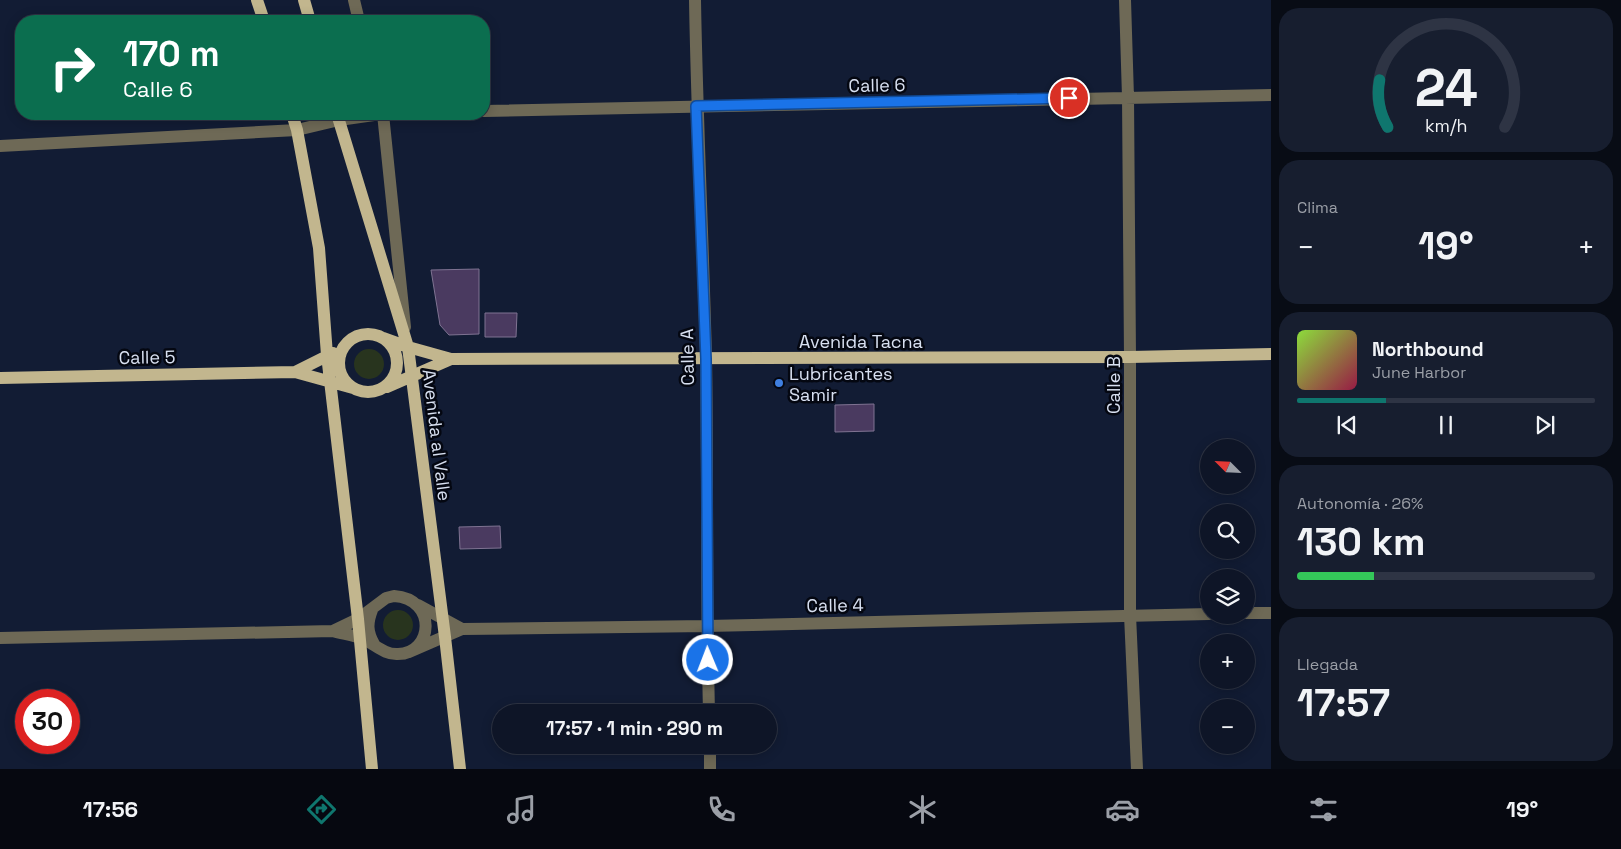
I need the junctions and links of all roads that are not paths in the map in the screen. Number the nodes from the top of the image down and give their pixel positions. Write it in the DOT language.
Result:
graph roads {
  1 [pos="257,0"];
  2 [pos="304,0"];
  3 [pos="354,0"];
  4 [pos="695,0"];
  5 [pos="1125,0"];
  6 [pos="262,15"];
  7 [pos="308,15"];
  8 [pos="358,15"];
  9 [pos="1271,95"];
  10 [pos="1128,97"];
  11 [pos="696,106"];
  12 [pos="490,111"];
  13 [pos="294,120"];
  14 [pos="329,120"];
  15 [pos="339,120"];
  16 [pos="383,120"];
  17 [pos="297,130"];
  18 [pos="0,146"];
  19 [pos="382,338"];
  20 [pos="344,347"];
  21 [pos="408,347"];
  22 [pos="1271,354"];
  23 [pos="328,355"];
  24 [pos="1130,358"];
  25 [pos="451,359"];
  26 [pos="706,359"];
  27 [pos="295,372"];
  28 [pos="412,377"];
  29 [pos="0,378"];
  30 [pos="331,381"];
  31 [pos="353,388"];
  32 [pos="380,390"];
  33 [pos="418,605"];
  34 [pos="372,610"];
  35 [pos="1255,613"];
  36 [pos="1271,613"];
  37 [pos="1200,614"];
  38 [pos="1130,615"];
  39 [pos="358,619"];
  40 [pos="442,619"];
  41 [pos="707,626"];
  42 [pos="462,629"];
  43 [pos="333,631"];
  44 [pos="445,637"];
  45 [pos="0,638"];
  46 [pos="360,638"];
  47 [pos="374,644"];
  48 [pos="409,652"];
  49 [pos="709,704"];
  50 [pos="710,754"];
  51 [pos="372,769"];
  52 [pos="460,769"];
  53 [pos="710,769"];
  54 [pos="1137,769"];
  1 -- 6 [label="main road"];
  2 -- 7 [label="main road"];
  3 -- 8 [label="street"];
  4 -- 11 [label="street, Calle A"];
  5 -- 10 [label="street, Calle B"];
  9 -- 10 [label="street, Calle 6"];
  10 -- 11 [label="street, Calle 6"];
  10 -- 24 [label="street, Calle B"];
  11 -- 12 [label="street, Calle 6"];
  11 -- 26 [label="street, Calle A"];
  13 -- 17 [label="main road"];
  14 -- 17 [label="street"];
  15 -- 21 [label="main road, Avenida al Valle"];
  16 -- 21 [label="street"];
  17 -- 18 [label="street"];
  17 -- 23 [label="main road"];
  19 -- 20 [label="main road"];
  19 -- 21 [label="main road, Avenida Tacna"];
  19 -- 32 [label="main road"];
  20 -- 23 [label="main road, Calle 5"];
  20 -- 31 [label="main road"];
  21 -- 25 [label="main road, Avenida Tacna"];
  21 -- 28 [label="main road, Avenida al Valle"];
  22 -- 24 [label="main road, Avenida Tacna"];
  23 -- 27 [label="main road, Calle 5"];
  23 -- 30 [label="main road"];
  24 -- 26 [label="main road, Avenida Tacna"];
  24 -- 38 [label="street, Calle B"];
  25 -- 26 [label="main road, Avenida Tacna"];
  25 -- 28 [label="main road, Avenida Tacna"];
  26 -- 41 [label="street, Calle A"];
  27 -- 29 [label="main road, Calle 5"];
  27 -- 30 [label="main road, Calle 5"];
  28 -- 32 [label="main road, Avenida Tacna"];
  28 -- 40 [label="main road, Avenida al Valle"];
  30 -- 31 [label="main road, Calle 5"];
  30 -- 39 [label="main road"];
  31 -- 32 [label="main road"];
  33 -- 34 [label="street"];
  33 -- 40 [label="street, Calle 4"];
  33 -- 48 [label="street"];
  34 -- 39 [label="street"];
  34 -- 47 [label="street"];
  35 -- 36 [label="street"];
  37 -- 38 [label="street, Calle 4"];
  38 -- 41 [label="street, Calle 4"];
  38 -- 54 [label="street, Calle B"];
  39 -- 43 [label="street"];
  39 -- 46 [label="main road"];
  40 -- 42 [label="street, Calle 4"];
  40 -- 44 [label="main road, Avenida al Valle"];
  41 -- 42 [label="street, Calle 4"];
  41 -- 49 [label="street, Calle A"];
  42 -- 44 [label="street, Calle 4"];
  43 -- 45 [label="street"];
  43 -- 46 [label="street"];
  44 -- 48 [label="street, Calle 4"];
  44 -- 52 [label="main road, Avenida al Valle"];
  46 -- 47 [label="street"];
  46 -- 51 [label="main road"];
  47 -- 48 [label="street"];
  50 -- 53 [label="street"];
}
